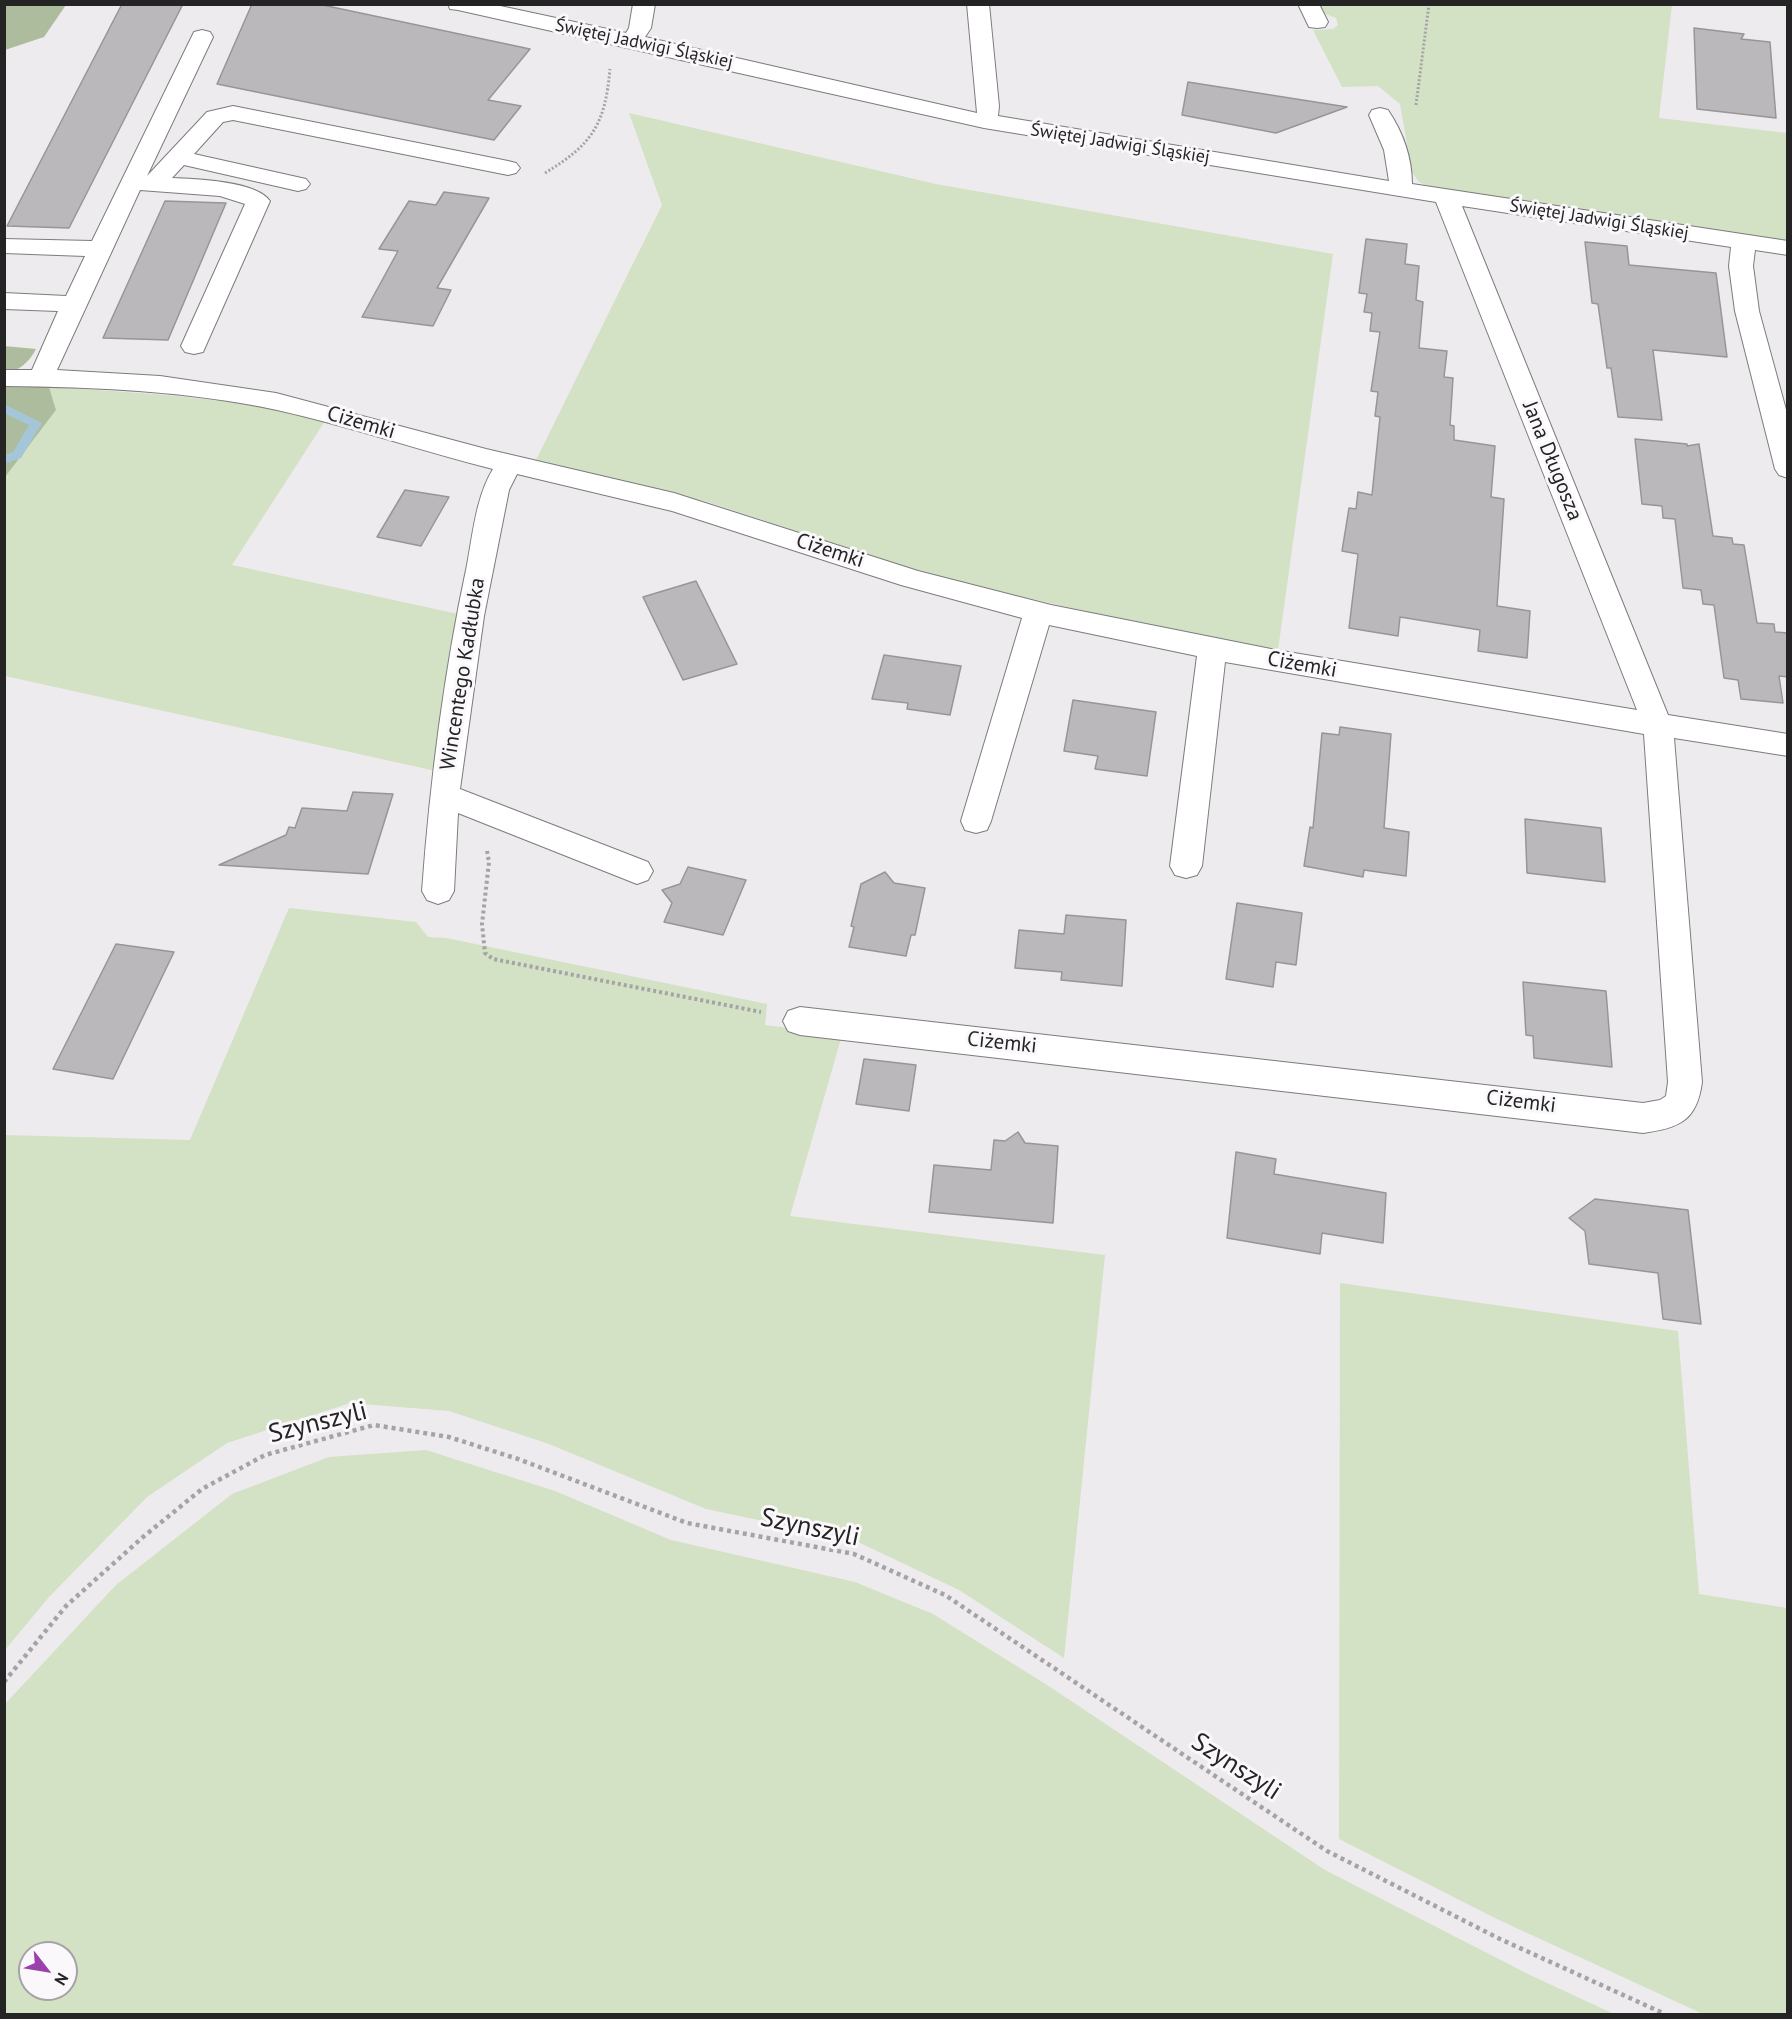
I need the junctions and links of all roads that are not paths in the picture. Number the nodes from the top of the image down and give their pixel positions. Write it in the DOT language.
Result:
graph roads {
  1 [pos="458,4"];
  2 [pos="644,4"];
  3 [pos="978,4"];
  4 [pos="202,37"];
  5 [pos="632,40"];
  6 [pos="1380,115"];
  7 [pos="984,121"];
  8 [pos="178,157"];
  9 [pos="508,168"];
  10 [pos="143,183"];
  11 [pos="298,184"];
  12 [pos="1400,188"];
  13 [pos="1446,197"];
  14 [pos="1744,242"];
  15 [pos="4,246"];
  16 [pos="1788,248"];
  17 [pos="100,249"];
  18 [pos="4,302"];
  19 [pos="74,304"];
  20 [pos="194,346"];
  21 [pos="7,378"];
  22 [pos="41,378"];
  23 [pos="511,464"];
  24 [pos="1788,469"];
  25 [pos="1038,613"];
  26 [pos="1212,650"];
  27 [pos="1658,726"];
  28 [pos="1788,745"];
  29 [pos="444,795"];
  30 [pos="976,821"];
  31 [pos="1186,866"];
  32 [pos="637,871"];
  33 [pos="438,891"];
  34 [pos="800,1021"];
  1 -- 5 [label="street, Świętej Jadwigi Śląskiej"];
  2 -- 5 [label="street"];
  3 -- 7 [label="street"];
  4 -- 10 [label="street"];
  5 -- 7 [label="street, Świętej Jadwigi Śląskiej"];
  6 -- 12 [label="street"];
  7 -- 12 [label="street, Świętej Jadwigi Śląskiej"];
  8 -- 9 [label="street"];
  8 -- 10 [label="street"];
  8 -- 11 [label="street"];
  10 -- 17 [label="street"];
  10 -- 20 [label="street"];
  12 -- 13 [label="street, Świętej Jadwigi Śląskiej"];
  13 -- 14 [label="street, Świętej Jadwigi Śląskiej"];
  13 -- 27 [label="street, Jana Długosza"];
  14 -- 16 [label="street, Świętej Jadwigi Śląskiej"];
  14 -- 24 [label="street"];
  15 -- 17 [label="street"];
  17 -- 19 [label="street"];
  18 -- 19 [label="street"];
  19 -- 22 [label="street"];
  21 -- 22 [label="street, Ciżemki"];
  22 -- 23 [label="street, Ciżemki"];
  23 -- 25 [label="street, Ciżemki"];
  23 -- 29 [label="street, Wincentego Kadłubka"];
  25 -- 26 [label="street, Ciżemki"];
  25 -- 30 [label="street"];
  26 -- 27 [label="street, Ciżemki"];
  26 -- 31 [label="street"];
  27 -- 28 [label="street, Ciżemki"];
  27 -- 34 [label="street, Ciżemki"];
  29 -- 32 [label="street"];
  29 -- 33 [label="street, Wincentego Kadłubka"];
}
